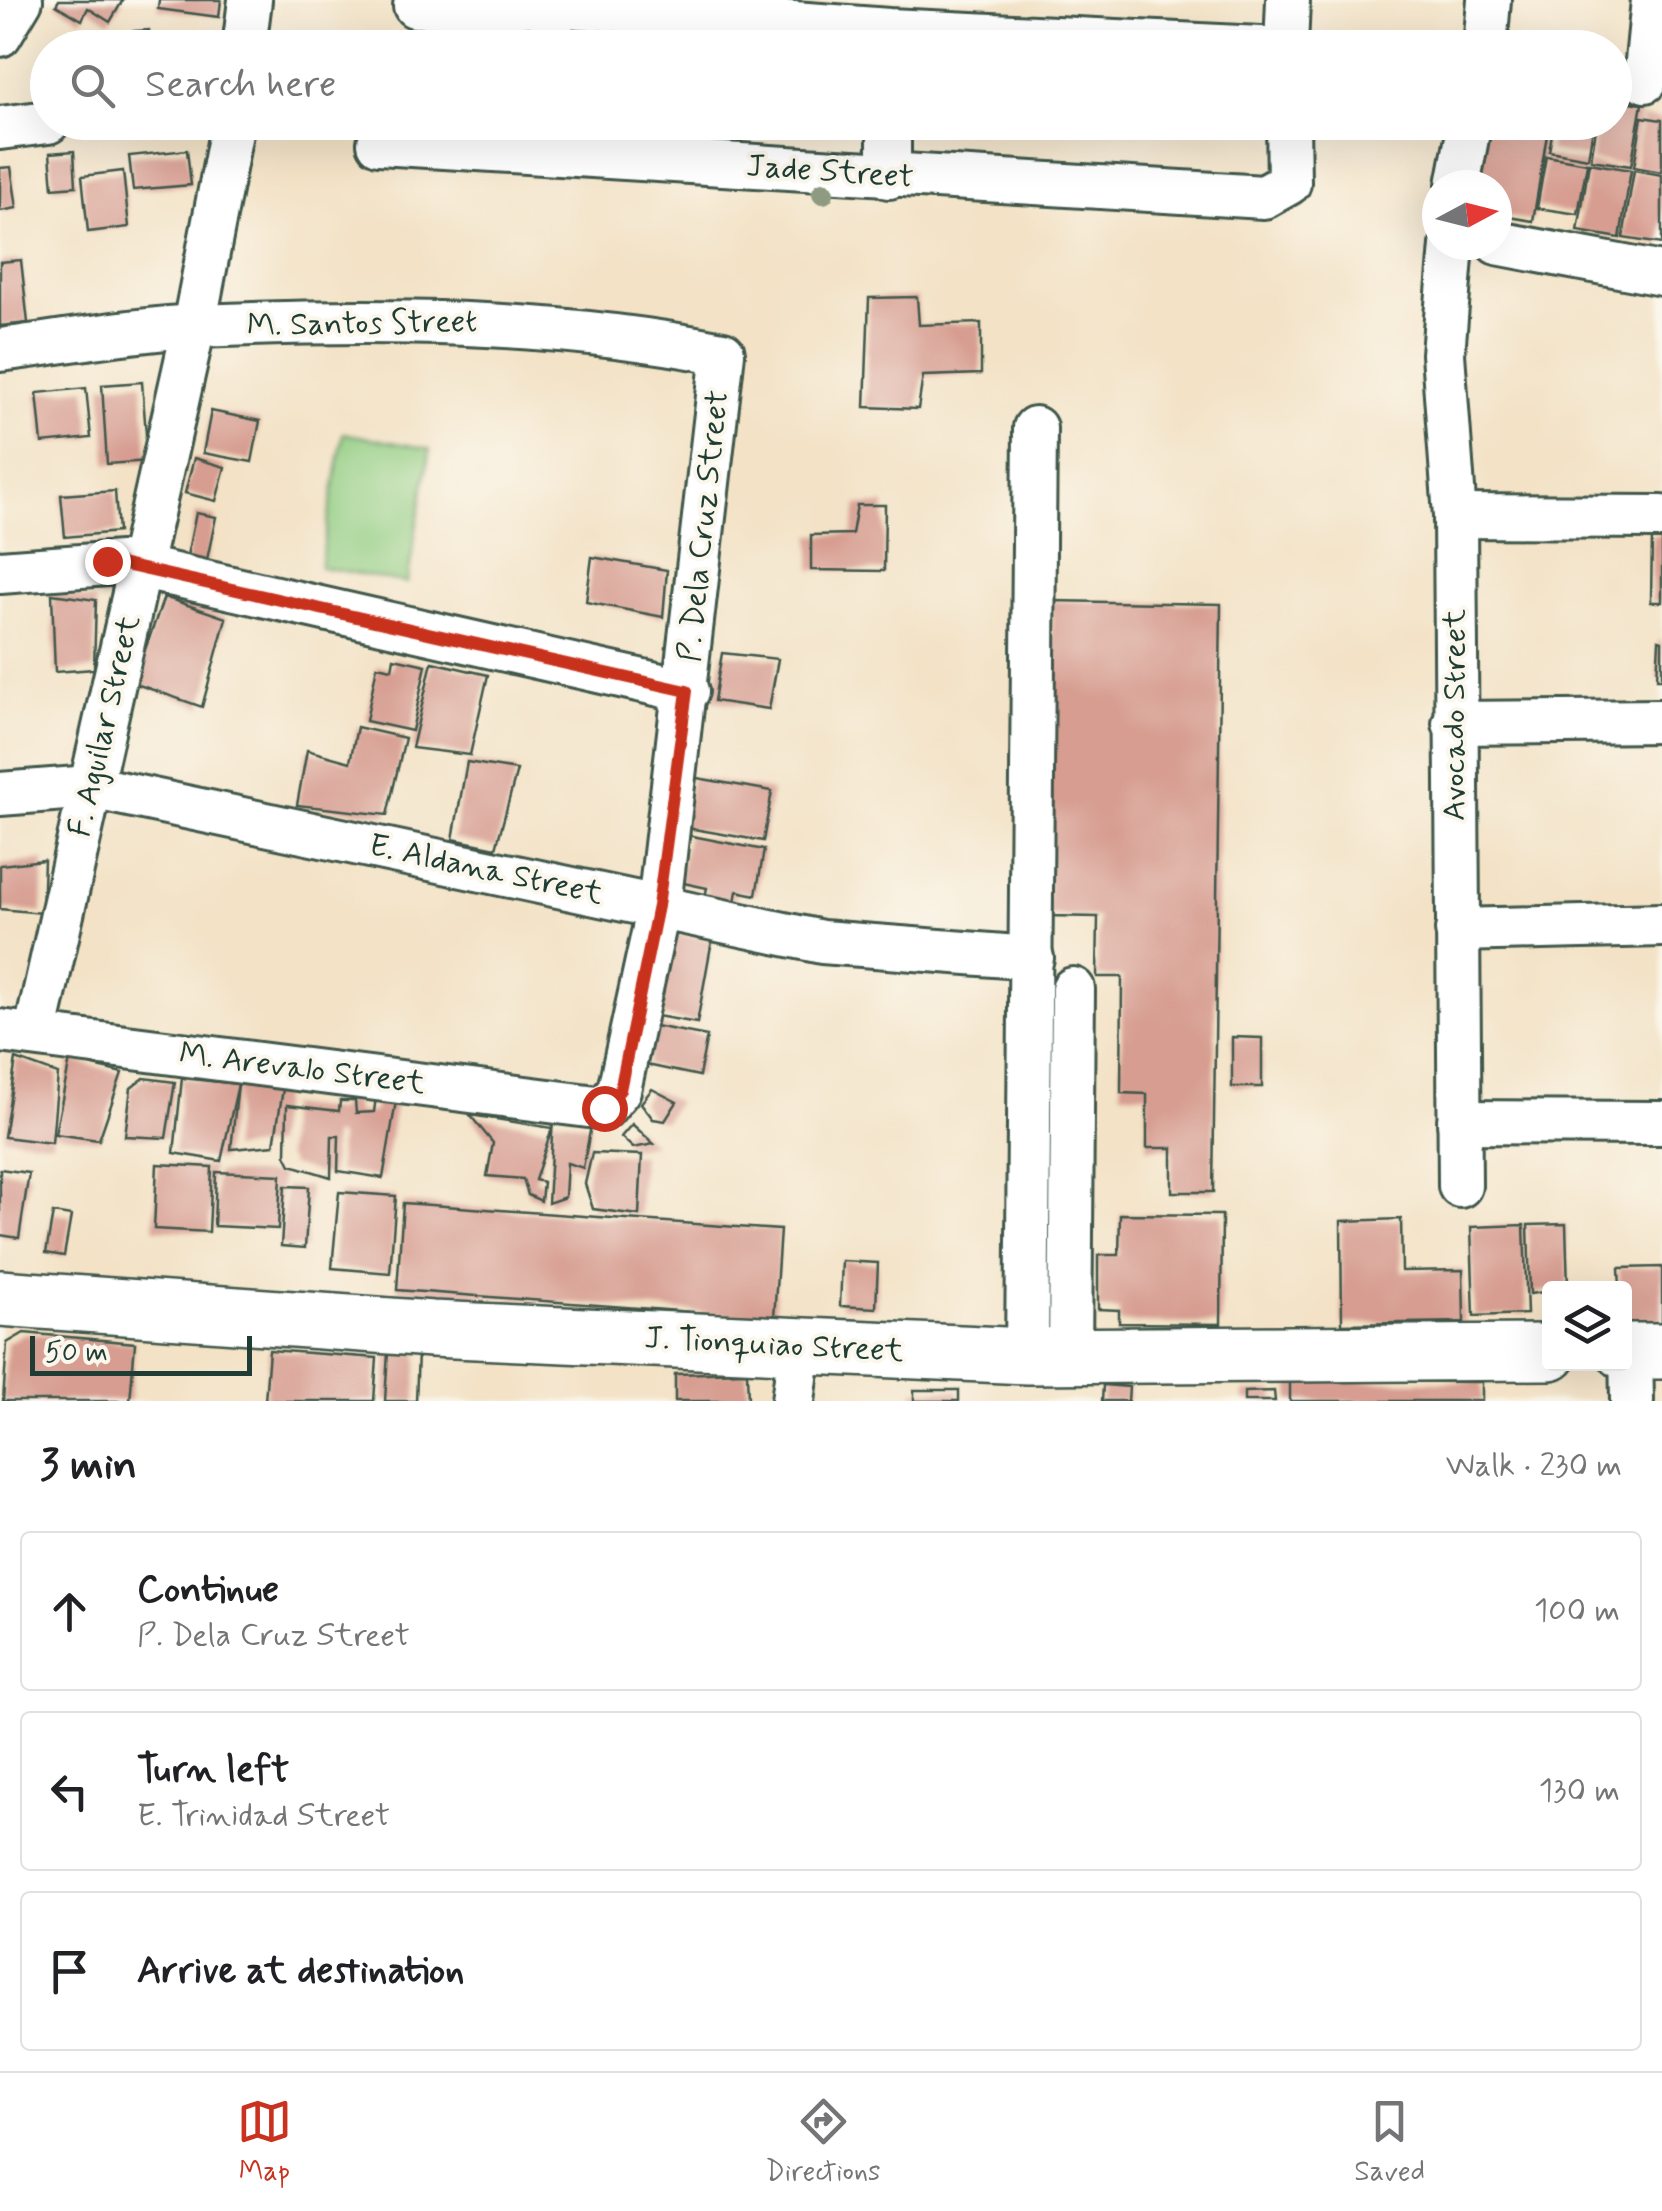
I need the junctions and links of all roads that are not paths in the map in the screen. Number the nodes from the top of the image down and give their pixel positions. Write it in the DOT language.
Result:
graph roads {
  1 [pos="21,0"];
  2 [pos="250,0"];
  3 [pos="1288,0"];
  4 [pos="1490,0"];
  5 [pos="1652,0"];
  6 [pos="552,3"];
  7 [pos="414,6"];
  8 [pos="889,26"];
  9 [pos="246,30"];
  10 [pos="551,30"];
  11 [pos="957,30"];
  12 [pos="1287,30"];
  13 [pos="1491,30"];
  14 [pos="0,35"];
  15 [pos="1641,80"];
  16 [pos="30,124"];
  17 [pos="0,128"];
  18 [pos="230,140"];
  19 [pos="453,140"];
  20 [pos="583,140"];
  21 [pos="888,140"];
  22 [pos="1288,140"];
  23 [pos="1467,140"];
  24 [pos="380,143"];
  25 [pos="1461,170"];
  26 [pos="888,177"];
  27 [pos="1512,246"];
  28 [pos="1451,260"];
  29 [pos="1662,274"];
  30 [pos="194,326"];
  31 [pos="0,350"];
  32 [pos="723,352"];
  33 [pos="1034,428"];
  34 [pos="1455,516"];
  35 [pos="1662,518"];
  36 [pos="140,567"];
  37 [pos="0,572"];
  38 [pos="687,691"];
  39 [pos="1662,721"];
  40 [pos="1454,724"];
  41 [pos="91,787"];
  42 [pos="0,794"];
  43 [pos="658,906"];
  44 [pos="1662,925"];
  45 [pos="1457,930"];
  46 [pos="1032,958"];
  47 [pos="1073,989"];
  48 [pos="18,1033"];
  49 [pos="604,1108"];
  50 [pos="1459,1122"];
  51 [pos="1662,1123"];
  52 [pos="1460,1186"];
  53 [pos="0,1298"];
  54 [pos="800,1347"];
  55 [pos="1542,1352"];
  56 [pos="1049,1357"];
  57 [pos="793,1401"];
  1 -- 14 [label="street"];
  2 -- 9 [label="street"];
  3 -- 12 [label="street"];
  4 -- 13 [label="street"];
  5 -- 15 [label="street"];
  6 -- 7 [label="street"];
  6 -- 8 [label="street"];
  6 -- 10 [label="street"];
  8 -- 11 [label="street"];
  16 -- 17 [label="street"];
  18 -- 30 [label="street, F. Aguilar Street"];
  19 -- 24 [label="street, Jade Street"];
  20 -- 26 [label="street, Jade Street"];
  21 -- 26 [label="street"];
  22 -- 26 [label="street, Jade Street"];
  23 -- 25 [label="street"];
  27 -- 29 [label="street"];
  28 -- 34 [label="street, Avocado Street"];
  30 -- 31 [label="street, M. Santos Street"];
  30 -- 32 [label="street, M. Santos Street"];
  30 -- 36 [label="street, F. Aguilar Street"];
  32 -- 38 [label="street, P. Dela Cruz Street"];
  33 -- 46 [label="street"];
  34 -- 35 [label="street"];
  34 -- 40 [label="street, Avocado Street"];
  36 -- 37 [label="street"];
  36 -- 38 [label="street"];
  36 -- 41 [label="street, F. Aguilar Street"];
  38 -- 43 [label="street, P. Dela Cruz Street"];
  39 -- 40 [label="street"];
  40 -- 45 [label="street, Avocado Street"];
  41 -- 42 [label="street, E. Aldana Street"];
  41 -- 43 [label="street, E. Aldana Street"];
  41 -- 48 [label="street, F. Aguilar Street"];
  43 -- 46 [label="street, E. Aldana Street"];
  43 -- 49 [label="street, P. Dela Cruz Street"];
  44 -- 45 [label="street"];
  45 -- 50 [label="street, Avocado Street"];
  46 -- 56 [label="street"];
  47 -- 56 [label="street"];
  48 -- 49 [label="street, M. Arevalo Street"];
  50 -- 51 [label="street"];
  50 -- 52 [label="street, Avocado Street"];
  53 -- 54 [label="main road, J. Tionquiao Street"];
  54 -- 56 [label="main road, J. Tionquiao Street"];
  54 -- 57 [label="street"];
  55 -- 56 [label="main road, J. Tionquiao Street"];
}
